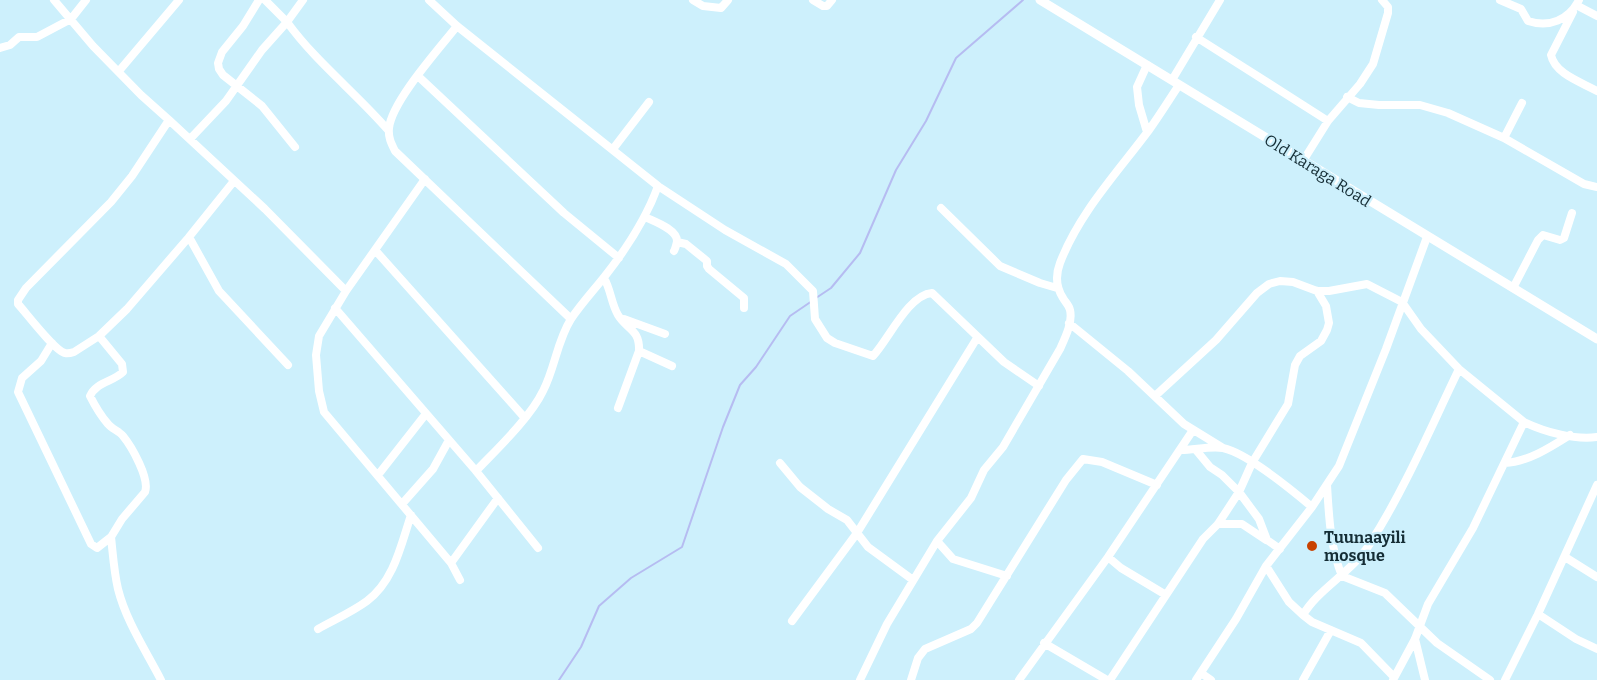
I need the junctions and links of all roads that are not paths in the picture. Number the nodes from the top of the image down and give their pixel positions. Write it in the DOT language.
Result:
graph roads {
  1 [pos="54,0"];
  2 [pos="86,0"];
  3 [pos="179,0"];
  4 [pos="259,0"];
  5 [pos="265,0"];
  6 [pos="303,0"];
  7 [pos="429,0"];
  8 [pos="693,0"];
  9 [pos="728,0"];
  10 [pos="813,0"];
  11 [pos="832,0"];
  12 [pos="1040,0"];
  13 [pos="1220,0"];
  14 [pos="1382,0"];
  15 [pos="1500,0"];
  16 [pos="1390,3"];
  17 [pos="1576,6"];
  18 [pos="1597,16"];
  19 [pos="71,19"];
  20 [pos="287,22"];
  21 [pos="457,26"];
  22 [pos="1196,38"];
  23 [pos="0,48"];
  24 [pos="1147,65"];
  25 [pos="119,71"];
  26 [pos="419,77"];
  27 [pos="1175,82"];
  28 [pos="235,85"];
  29 [pos="1597,91"];
  30 [pos="1347,96"];
  31 [pos="649,102"];
  32 [pos="1522,103"];
  33 [pos="169,120"];
  34 [pos="1328,121"];
  35 [pos="388,130"];
  36 [pos="1148,132"];
  37 [pos="1504,138"];
  38 [pos="190,139"];
  39 [pos="295,147"];
  40 [pos="613,149"];
  41 [pos="1303,161"];
  42 [pos="425,179"];
  43 [pos="234,181"];
  44 [pos="658,186"];
  45 [pos="1597,187"];
  46 [pos="941,208"];
  47 [pos="1572,213"];
  48 [pos="645,217"];
  49 [pos="189,237"];
  50 [pos="1427,237"];
  51 [pos="677,242"];
  52 [pos="375,250"];
  53 [pos="674,251"];
  54 [pos="619,258"];
  55 [pos="604,278"];
  56 [pos="1057,288"];
  57 [pos="1513,288"];
  58 [pos="345,291"];
  59 [pos="1317,291"];
  60 [pos="1402,302"];
  61 [pos="335,308"];
  62 [pos="744,308"];
  63 [pos="620,318"];
  64 [pos="571,320"];
  65 [pos="1069,324"];
  66 [pos="665,334"];
  67 [pos="99,336"];
  68 [pos="977,338"];
  69 [pos="1597,339"];
  70 [pos="52,343"];
  71 [pos="639,351"];
  72 [pos="288,365"];
  73 [pos="672,366"];
  74 [pos="1459,369"];
  75 [pos="1039,386"];
  76 [pos="1155,396"];
  77 [pos="618,408"];
  78 [pos="425,415"];
  79 [pos="524,417"];
  80 [pos="1524,422"];
  81 [pos="1193,430"];
  82 [pos="1570,435"];
  83 [pos="1597,437"];
  84 [pos="449,440"];
  85 [pos="1223,448"];
  86 [pos="1181,450"];
  87 [pos="1196,450"];
  88 [pos="780,463"];
  89 [pos="1252,463"];
  90 [pos="1505,463"];
  91 [pos="476,471"];
  92 [pos="378,475"];
  93 [pos="1157,485"];
  94 [pos="1327,485"];
  95 [pos="1597,485"];
  96 [pos="1239,492"];
  97 [pos="498,498"];
  98 [pos="402,504"];
  99 [pos="1312,507"];
  100 [pos="411,515"];
  101 [pos="1218,524"];
  102 [pos="857,532"];
  103 [pos="111,537"];
  104 [pos="1267,540"];
  105 [pos="937,541"];
  106 [pos="538,548"];
  107 [pos="1280,549"];
  108 [pos="1564,556"];
  109 [pos="1108,557"];
  110 [pos="451,563"];
  111 [pos="1266,566"];
  112 [pos="1007,576"];
  113 [pos="1342,576"];
  114 [pos="1597,576"];
  115 [pos="460,580"];
  116 [pos="914,580"];
  117 [pos="1166,595"];
  118 [pos="1538,614"];
  119 [pos="1304,615"];
  120 [pos="792,621"];
  121 [pos="1420,626"];
  122 [pos="318,628"];
  123 [pos="1331,630"];
  124 [pos="1415,639"];
  125 [pos="1044,643"];
  126 [pos="1597,649"];
  127 [pos="1198,676"];
  128 [pos="1393,679"];
  129 [pos="161,680"];
  130 [pos="860,680"];
  131 [pos="911,680"];
  132 [pos="1019,680"];
  133 [pos="1108,680"];
  134 [pos="1211,680"];
  135 [pos="1303,680"];
  136 [pos="1425,680"];
  137 [pos="1490,680"];
  138 [pos="1505,680"];
  1 -- 19 [label="street"];
  2 -- 19 [label="street"];
  3 -- 25 [label="street"];
  4 -- 28 [label="street"];
  5 -- 20 [label="street"];
  6 -- 20 [label="street"];
  7 -- 21 [label="street"];
  8 -- 9 [label="street"];
  10 -- 11 [label="street"];
  12 -- 24 [label="street, Old Karaga Road"];
  13 -- 22 [label="street"];
  14 -- 16 [label="street"];
  15 -- 17 [label="street"];
  16 -- 30 [label="street"];
  17 -- 18 [label="street"];
  17 -- 29 [label="street"];
  19 -- 23 [label="street"];
  19 -- 25 [label="street"];
  20 -- 28 [label="street"];
  20 -- 35 [label="street"];
  21 -- 26 [label="street"];
  21 -- 40 [label="street"];
  22 -- 27 [label="street"];
  22 -- 34 [label="street"];
  24 -- 27 [label="street, Old Karaga Road"];
  24 -- 36 [label="street"];
  25 -- 33 [label="street"];
  26 -- 35 [label="street"];
  26 -- 54 [label="street"];
  27 -- 36 [label="street"];
  27 -- 41 [label="street, Old Karaga Road"];
  28 -- 38 [label="street"];
  28 -- 39 [label="street"];
  30 -- 34 [label="street"];
  30 -- 37 [label="street"];
  31 -- 40 [label="street"];
  32 -- 37 [label="street"];
  33 -- 38 [label="street"];
  33 -- 70 [label="street"];
  34 -- 41 [label="street"];
  35 -- 42 [label="street"];
  36 -- 56 [label="street"];
  37 -- 45 [label="street"];
  38 -- 43 [label="street"];
  40 -- 44 [label="street"];
  41 -- 50 [label="street, Old Karaga Road"];
  42 -- 52 [label="street"];
  42 -- 64 [label="street"];
  43 -- 49 [label="street"];
  43 -- 58 [label="street"];
  44 -- 48 [label="street"];
  44 -- 68 [label="street"];
  46 -- 56 [label="street"];
  47 -- 57 [label="street"];
  48 -- 51 [label="street"];
  48 -- 54 [label="street"];
  49 -- 67 [label="street"];
  49 -- 72 [label="street"];
  50 -- 57 [label="street, Old Karaga Road"];
  50 -- 60 [label="street"];
  51 -- 53 [label="street"];
  51 -- 62 [label="street"];
  52 -- 58 [label="street"];
  52 -- 79 [label="street"];
  54 -- 55 [label="street"];
  55 -- 63 [label="street"];
  55 -- 64 [label="street"];
  56 -- 65 [label="street"];
  57 -- 69 [label="street, Old Karaga Road"];
  58 -- 61 [label="street"];
  59 -- 60 [label="street"];
  59 -- 76 [label="street"];
  59 -- 89 [label="street"];
  60 -- 74 [label="street"];
  60 -- 94 [label="street"];
  61 -- 78 [label="street"];
  61 -- 92 [label="street"];
  63 -- 66 [label="street"];
  63 -- 71 [label="street"];
  64 -- 79 [label="street"];
  65 -- 75 [label="street"];
  65 -- 76 [label="street"];
  67 -- 70 [label="street"];
  67 -- 103 [label="street"];
  68 -- 75 [label="street"];
  68 -- 102 [label="street"];
  70 -- 103 [label="street"];
  71 -- 73 [label="street"];
  71 -- 77 [label="street"];
  74 -- 80 [label="street"];
  74 -- 113 [label="street"];
  75 -- 105 [label="street"];
  76 -- 81 [label="street"];
  78 -- 84 [label="street"];
  78 -- 92 [label="street"];
  79 -- 91 [label="street"];
  80 -- 82 [label="street"];
  80 -- 90 [label="street"];
  81 -- 85 [label="street"];
  81 -- 86 [label="street"];
  82 -- 83 [label="street"];
  82 -- 90 [label="street"];
  84 -- 91 [label="street"];
  84 -- 98 [label="street"];
  85 -- 87 [label="street"];
  85 -- 89 [label="street"];
  86 -- 87 [label="street"];
  86 -- 93 [label="street"];
  87 -- 96 [label="street"];
  88 -- 102 [label="street"];
  89 -- 96 [label="street"];
  89 -- 99 [label="street"];
  90 -- 121 [label="street"];
  91 -- 97 [label="street"];
  92 -- 98 [label="street"];
  93 -- 109 [label="street"];
  93 -- 112 [label="street"];
  94 -- 99 [label="street"];
  94 -- 113 [label="street"];
  95 -- 108 [label="street"];
  96 -- 101 [label="street"];
  96 -- 104 [label="street"];
  97 -- 106 [label="street"];
  97 -- 110 [label="street"];
  98 -- 100 [label="street"];
  99 -- 107 [label="street"];
  100 -- 110 [label="street"];
  100 -- 122 [label="street"];
  101 -- 104 [label="street"];
  101 -- 117 [label="street"];
  102 -- 116 [label="street"];
  102 -- 120 [label="street"];
  103 -- 129 [label="street"];
  104 -- 107 [label="street"];
  105 -- 112 [label="street"];
  105 -- 116 [label="street"];
  107 -- 111 [label="street"];
  108 -- 114 [label="street"];
  108 -- 118 [label="street"];
  109 -- 117 [label="street"];
  109 -- 125 [label="street"];
  110 -- 115 [label="street"];
  111 -- 119 [label="street"];
  111 -- 127 [label="street"];
  112 -- 131 [label="street"];
  113 -- 119 [label="street"];
  113 -- 121 [label="street"];
  116 -- 130 [label="street"];
  117 -- 133 [label="street"];
  118 -- 126 [label="street"];
  118 -- 138 [label="street"];
  119 -- 123 [label="street"];
  121 -- 124 [label="street"];
  121 -- 137 [label="street"];
  123 -- 128 [label="street"];
  123 -- 135 [label="street"];
  124 -- 128 [label="street"];
  124 -- 136 [label="street"];
  125 -- 132 [label="street"];
  125 -- 133 [label="street"];
  127 -- 134 [label="street"];
}
